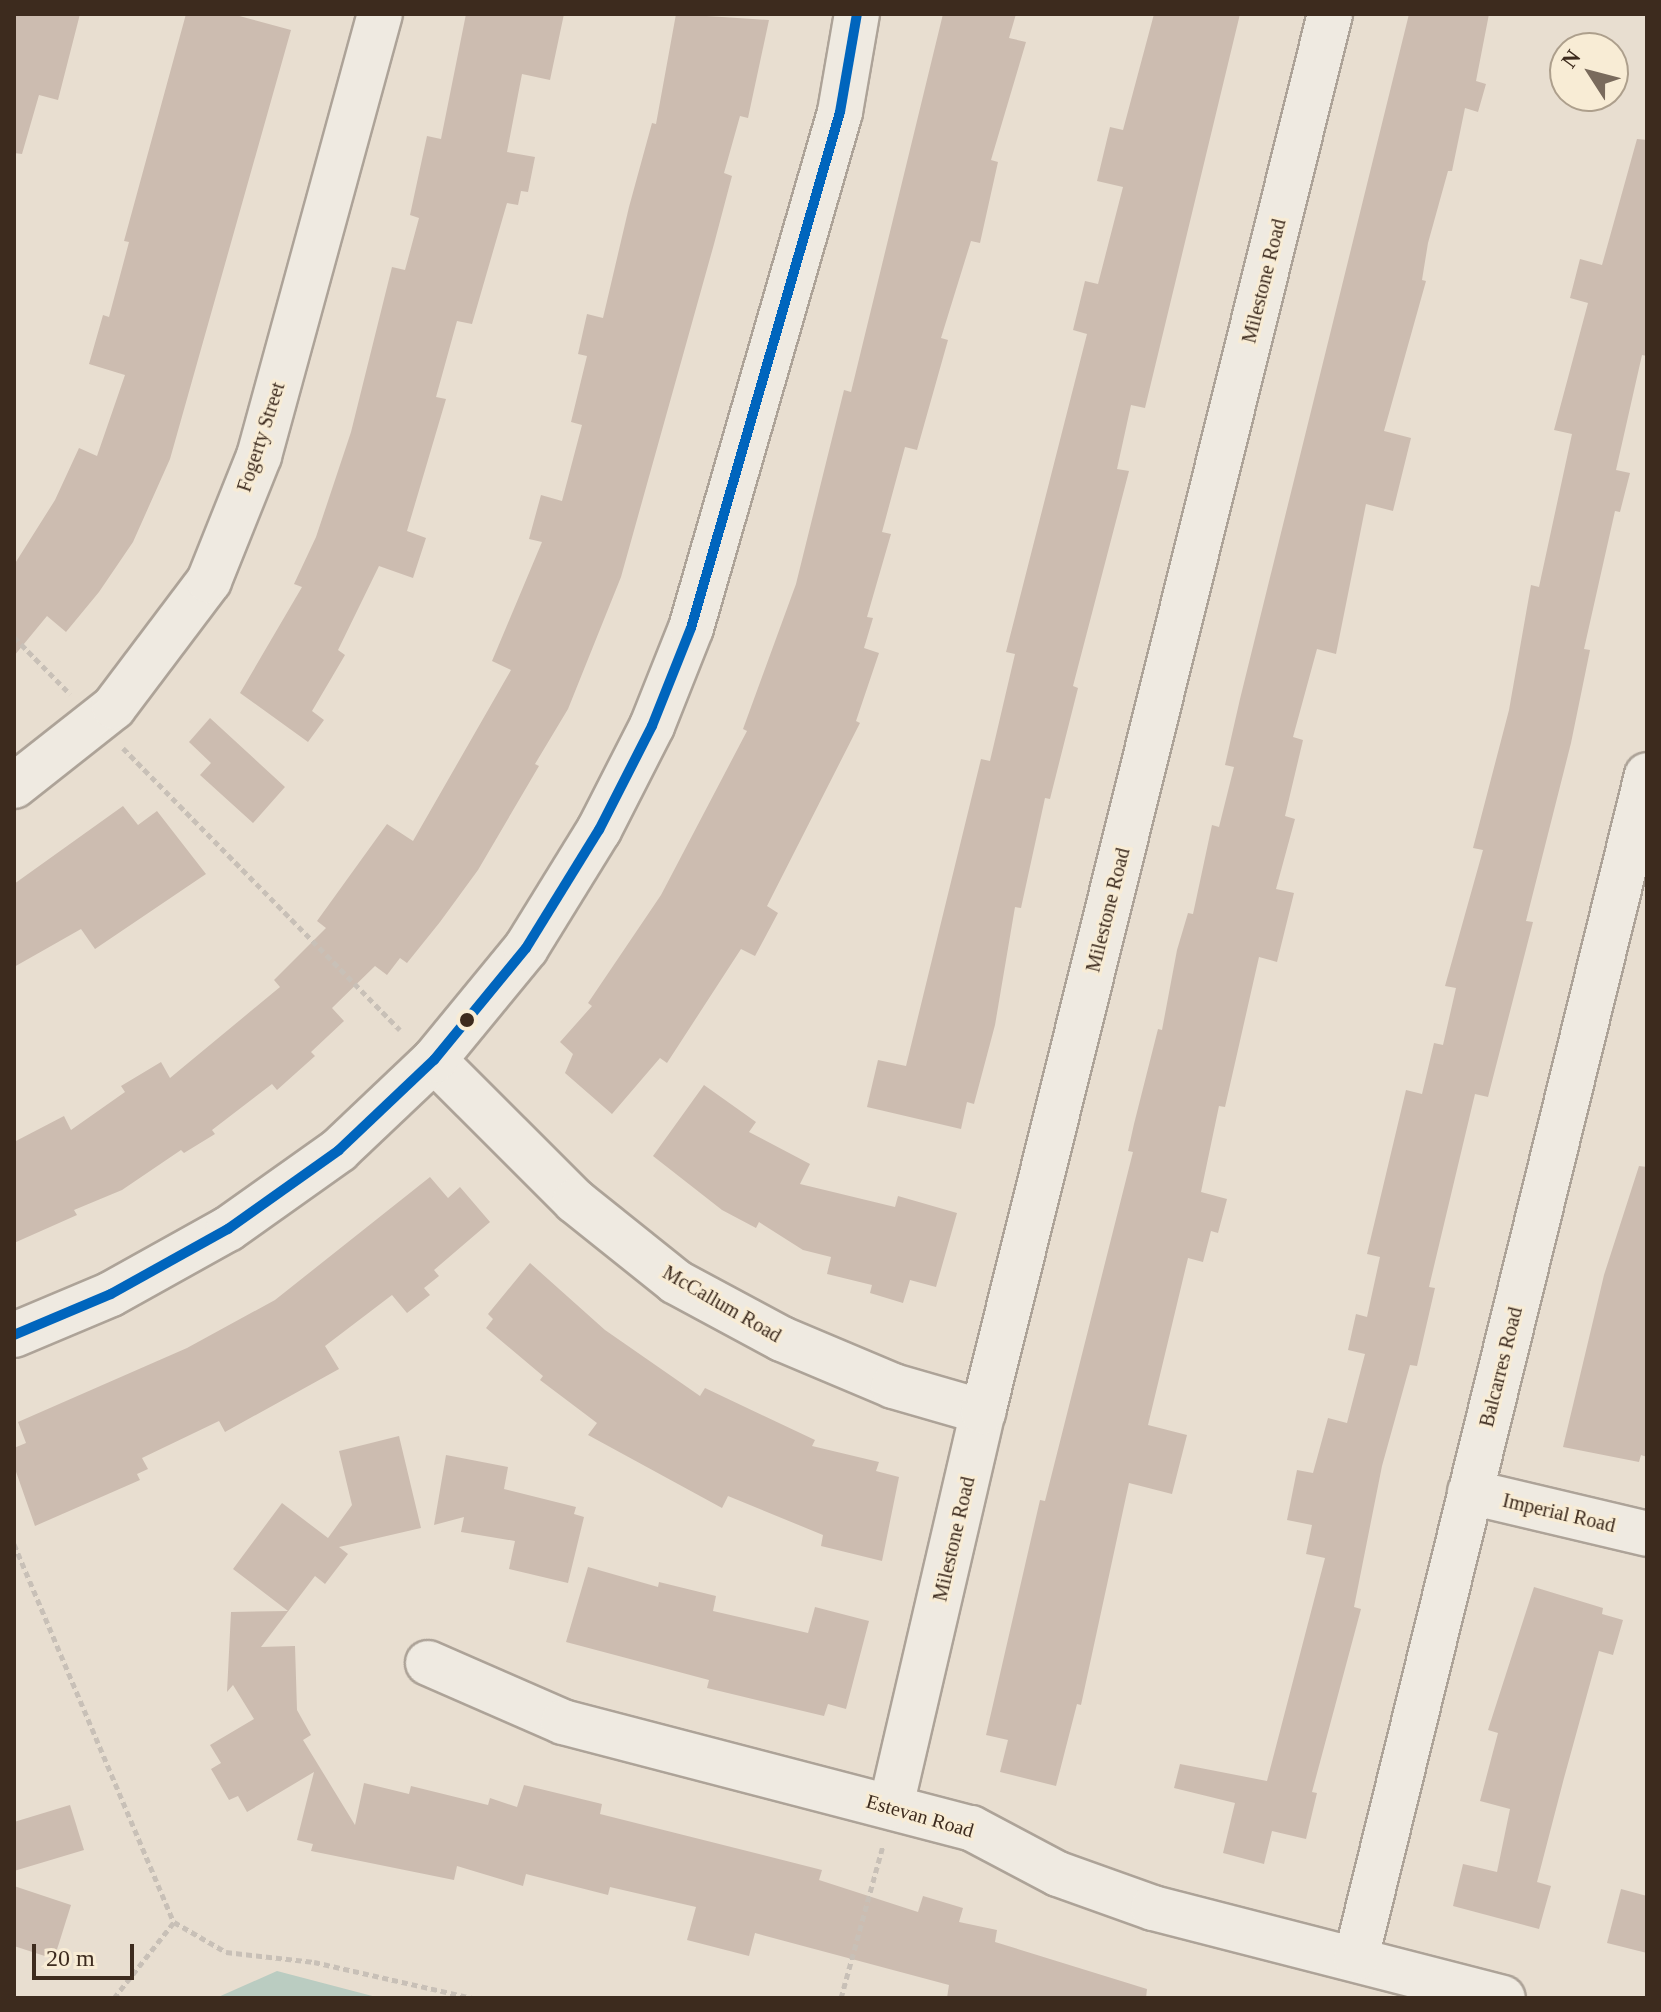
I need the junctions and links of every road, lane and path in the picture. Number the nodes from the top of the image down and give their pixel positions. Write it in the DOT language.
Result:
graph roads {
  1 [pos="380,14"];
  2 [pos="857,14"];
  3 [pos="1330,14"];
  4 [pos="14,637"];
  5 [pos="73,698"];
  6 [pos="111,735"];
  7 [pos="1647,775"];
  8 [pos="14,786"];
  9 [pos="400,1030"];
  10 [pos="434,1060"];
  11 [pos="14,1335"];
  12 [pos="983,1412"];
  13 [pos="1470,1492"];
  14 [pos="1647,1534"];
  15 [pos="14,1544"];
  16 [pos="428,1663"];
  17 [pos="887,1825"];
  18 [pos="174,1922"];
  19 [pos="1356,1958"];
  20 [pos="114,1998"];
  21 [pos="472,1998"];
  22 [pos="841,1998"];
  23 [pos="1503,1998"];
  1 -- 8 [label="street, Fogerty Street"];
  2 -- 10 [label="street"];
  3 -- 12 [label="street, Milestone Road"];
  4 -- 5 [label="path"];
  6 -- 9 [label="path"];
  7 -- 13 [label="street, Balcarres Road"];
  10 -- 11 [label="street"];
  10 -- 12 [label="street, McCallum Road"];
  12 -- 17 [label="street, Milestone Road"];
  13 -- 14 [label="street, Imperial Road"];
  13 -- 19 [label="street, Balcarres Road"];
  15 -- 18 [label="path"];
  16 -- 17 [label="street, Estevan Road"];
  17 -- 19 [label="street, Estevan Road"];
  17 -- 22 [label="path"];
  18 -- 20 [label="path"];
  18 -- 21 [label="path"];
  19 -- 23 [label="street, Estevan Road"];
}
